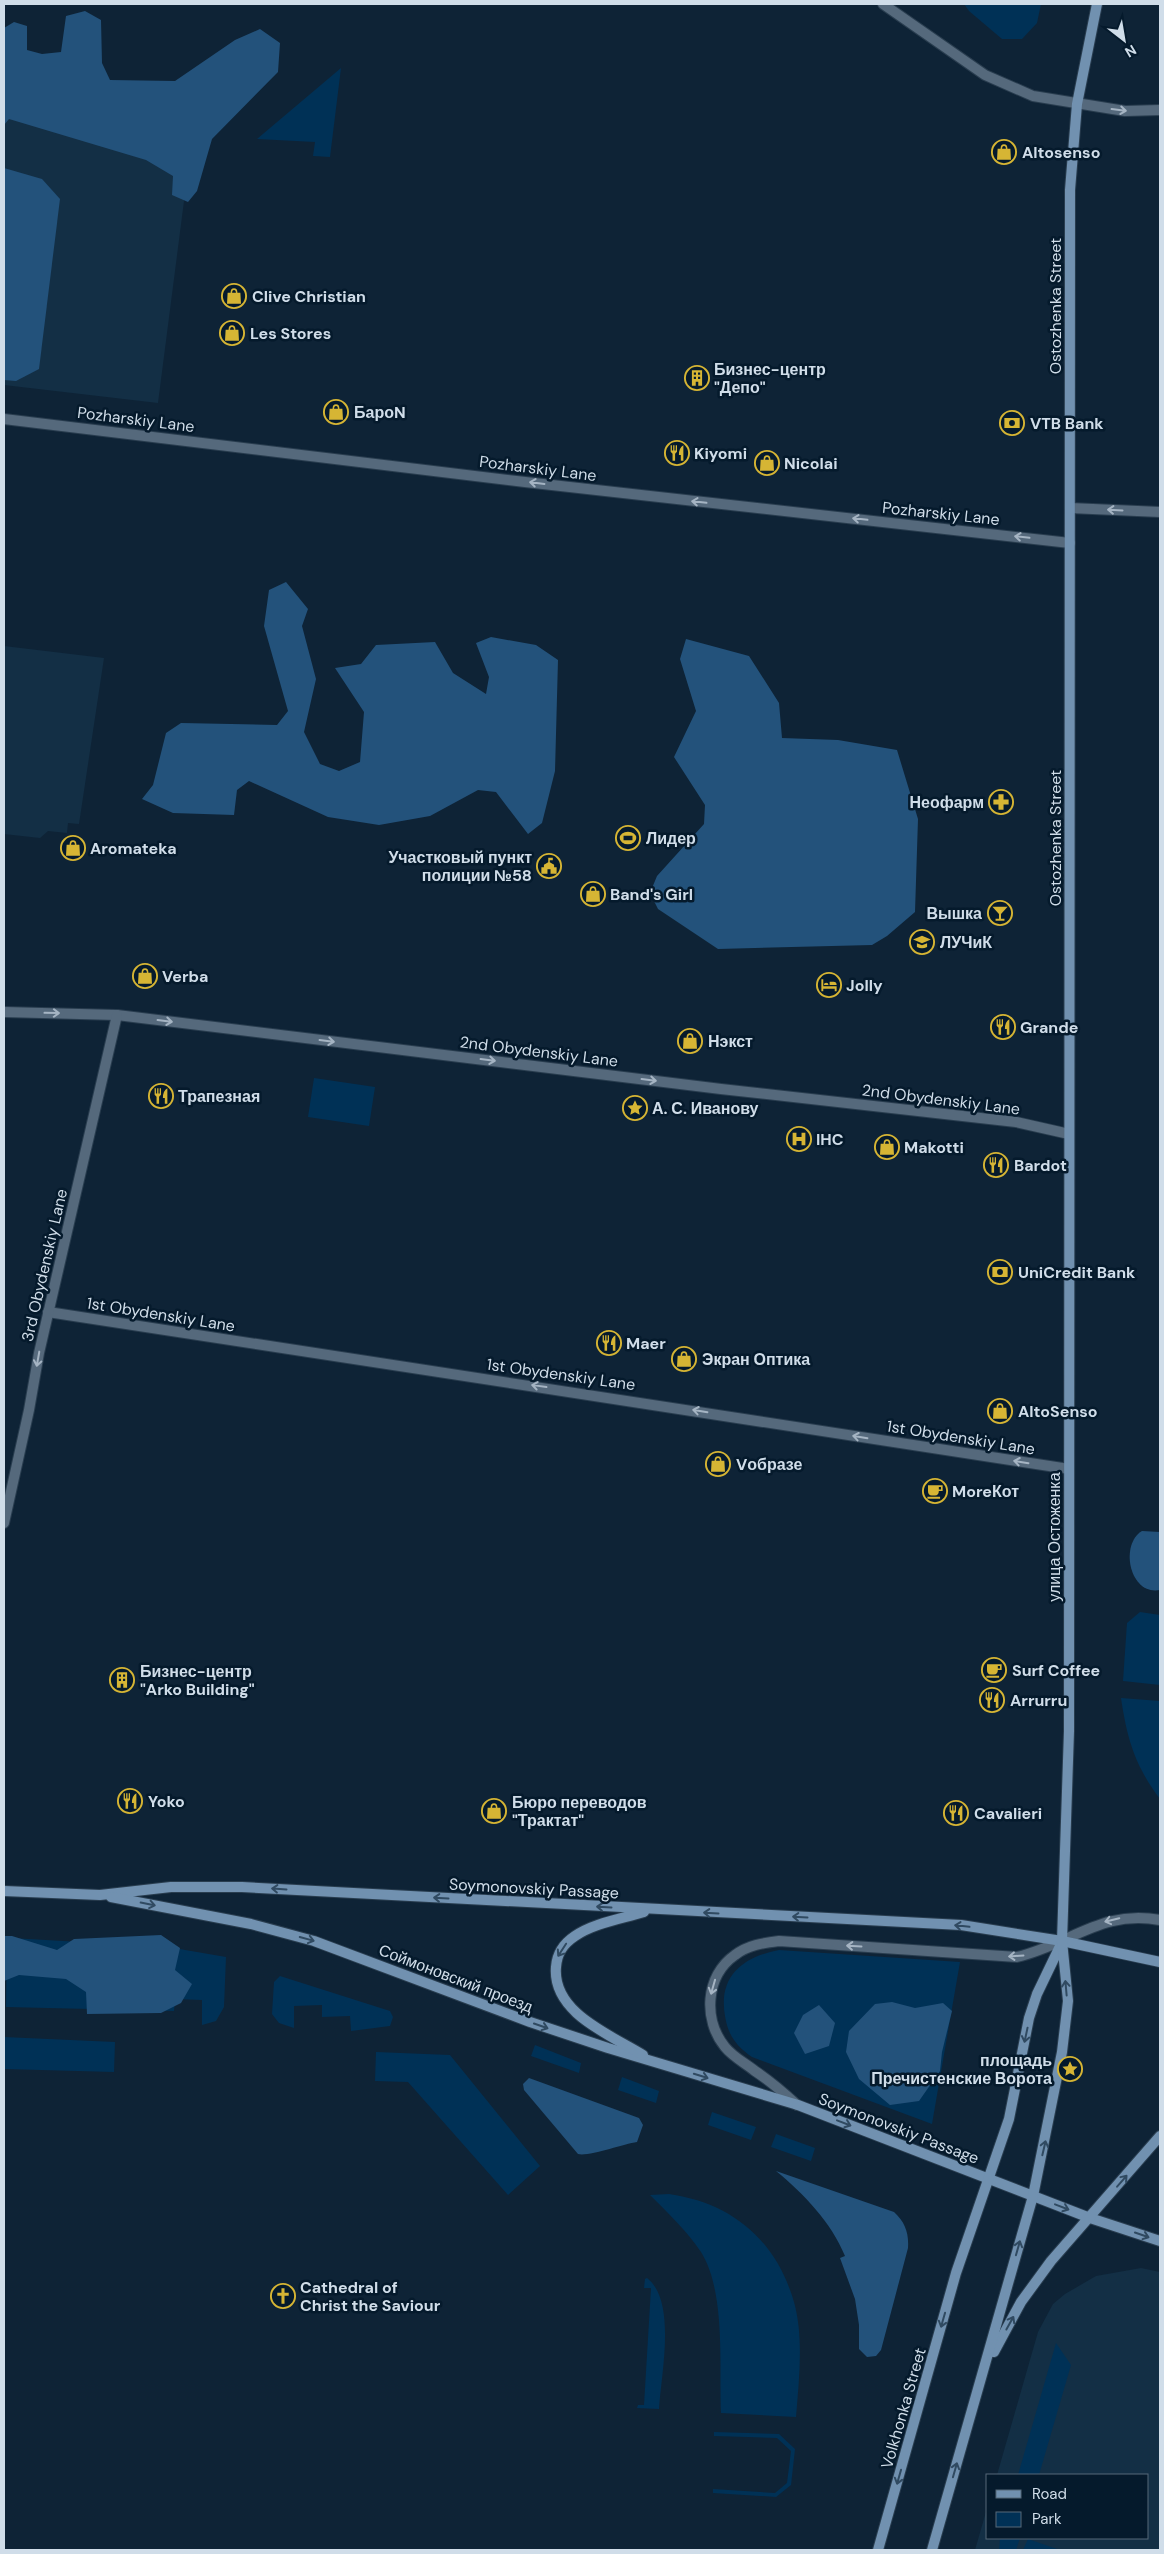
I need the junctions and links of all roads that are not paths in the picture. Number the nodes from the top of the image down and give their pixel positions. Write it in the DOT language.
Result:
graph roads {
  1 [pos="883,4"];
  2 [pos="1097,4"];
  3 [pos="1077,104"];
  4 [pos="1160,110"];
  5 [pos="4,419"];
  6 [pos="1070,508"];
  7 [pos="1160,512"];
  8 [pos="1070,543"];
  9 [pos="4,1012"];
  10 [pos="117,1015"];
  11 [pos="1069,1134"];
  12 [pos="48,1312"];
  13 [pos="1069,1469"];
  14 [pos="4,1523"];
  15 [pos="4,1891"];
  16 [pos="100,1895"];
  17 [pos="652,1910"];
  18 [pos="1160,1920"];
  19 [pos="1062,1941"];
  20 [pos="1160,1962"];
  21 [pos="655,2062"];
  22 [pos="798,2105"];
  23 [pos="1160,2136"];
  24 [pos="989,2179"];
  25 [pos="1033,2196"];
  26 [pos="1090,2218"];
  27 [pos="1160,2241"];
  28 [pos="986,2366"];
  29 [pos="878,2550"];
  30 [pos="932,2550"];
  1 -- 3 [label="street"];
  2 -- 3 [label="main road"];
  3 -- 4 [label="street, one-way"];
  3 -- 6 [label="main road, Ostozhenka Street"];
  8 -- 5 [label="street, Pozharskiy Lane, one-way"];
  7 -- 6 [label="street, one-way"];
  6 -- 8 [label="main road"];
  8 -- 11 [label="main road, Ostozhenka Street"];
  9 -- 10 [label="street, 2nd Obydenskiy Lane, one-way"];
  10 -- 11 [label="street, 2nd Obydenskiy Lane, one-way"];
  10 -- 12 [label="street, 3rd Obydenskiy Lane"];
  11 -- 13 [label="main road, улица Остоженка"];
  13 -- 12 [label="street, 1st Obydenskiy Lane, one-way"];
  12 -- 14 [label="street, 3rd Obydenskiy Lane, one-way"];
  13 -- 19 [label="main road, улица Остоженка"];
  15 -- 16 [label="main road, Soymonovskiy Passage"];
  17 -- 16 [label="main road, Soymonovskiy Passage, one-way"];
  16 -- 21 [label="main road, Соймоновский проезд, one-way"];
  19 -- 17 [label="main road, Soymonovskiy Passage, one-way"];
  17 -- 21 [label="main road, one-way"];
  18 -- 19 [label="street, one-way"];
  19 -- 20 [label="main road"];
  19 -- 22 [label="street, one-way"];
  19 -- 24 [label="main road, one-way"];
  25 -- 19 [label="main road, one-way"];
  21 -- 22 [label="main road, Соймоновский проезд, one-way"];
  22 -- 24 [label="main road, Soymonovskiy Passage, one-way"];
  26 -- 23 [label="main road, one-way"];
  24 -- 25 [label="main road"];
  24 -- 29 [label="main road, one-way"];
  25 -- 26 [label="main road, one-way"];
  28 -- 25 [label="main road, one-way"];
  26 -- 27 [label="main road, one-way"];
  28 -- 26 [label="main road, one-way"];
  30 -- 28 [label="main road, one-way"];
}
